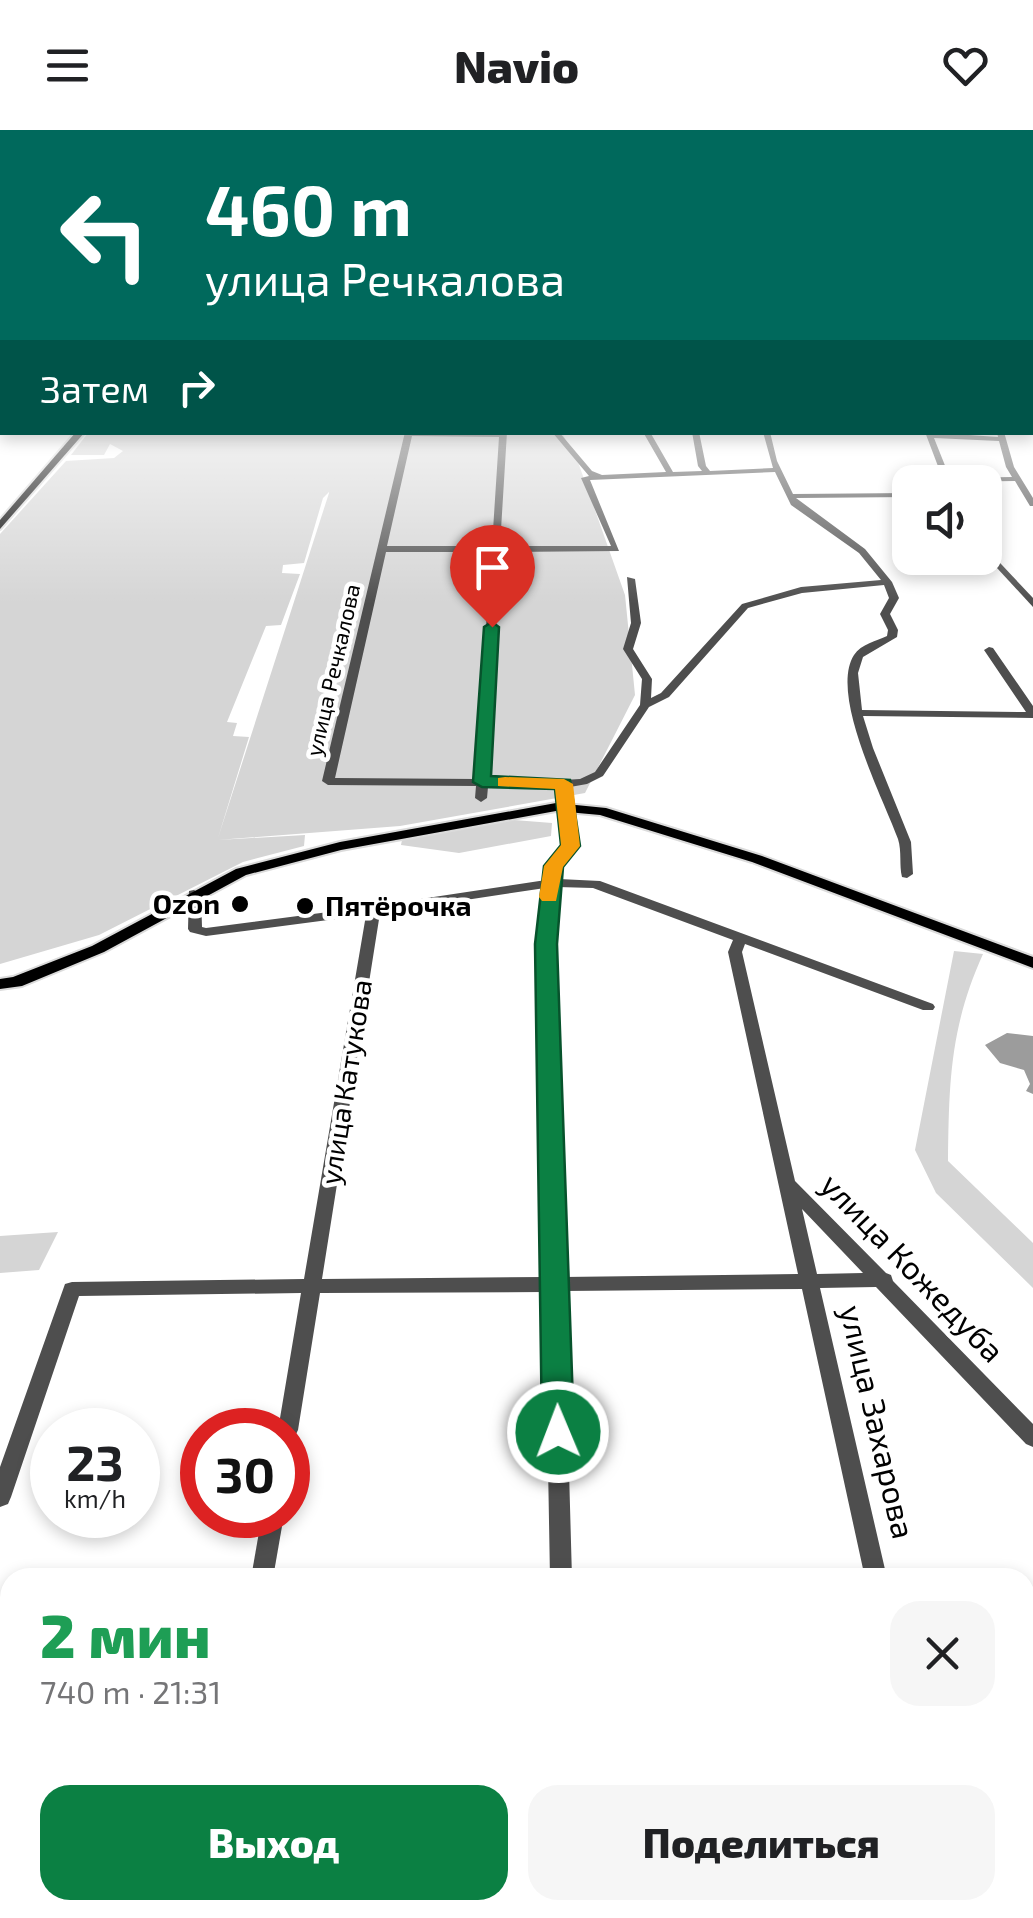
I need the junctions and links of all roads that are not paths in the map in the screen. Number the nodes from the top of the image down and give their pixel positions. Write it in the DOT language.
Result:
graph roads {
  1 [pos="76,437"];
  2 [pos="407,437"];
  3 [pos="503,437"];
  4 [pos="560,437"];
  5 [pos="649,437"];
  6 [pos="696,437"];
  7 [pos="768,437"];
  8 [pos="930,437"];
  9 [pos="1001,437"];
  10 [pos="942,465"];
  11 [pos="778,470"];
  12 [pos="709,474"];
  13 [pos="672,476"];
  14 [pos="600,477"];
  15 [pos="1002,479"];
  16 [pos="1018,479"];
  17 [pos="892,495"];
  18 [pos="792,496"];
  19 [pos="1033,504"];
  20 [pos="0,526"];
  21 [pos="382,549"];
  22 [pos="496,550"];
  23 [pos="1002,569"];
  24 [pos="630,579"];
  25 [pos="887,582"];
  26 [pos="1033,604"];
  27 [pos="989,650"];
  28 [pos="646,706"];
  29 [pos="862,713"];
  30 [pos="1033,715"];
  31 [pos="482,782"];
  32 [pos="564,784"];
  33 [pos="481,798"];
  34 [pos="565,807"];
  35 [pos="907,874"];
  36 [pos="550,883"];
  37 [pos="194,894"];
  38 [pos="374,910"];
  39 [pos="742,938"];
  40 [pos="1033,963"];
  41 [pos="0,984"];
  42 [pos="928,1008"];
  43 [pos="789,1184"];
  44 [pos="884,1280"];
  45 [pos="810,1282"];
  46 [pos="312,1285"];
  47 [pos="555,1287"];
  48 [pos="292,1408"];
  49 [pos="1033,1438"];
  50 [pos="0,1497"];
  51 [pos="269,1538"];
  52 [pos="264,1568"];
  53 [pos="561,1568"];
  54 [pos="874,1568"];
  1 -- 20 [label="main road"];
  2 -- 21 [label="street, улица Речкалова"];
  3 -- 22 [label="street"];
  4 -- 14 [label="street"];
  5 -- 13 [label="street"];
  6 -- 12 [label="street"];
  7 -- 11 [label="street"];
  8 -- 10 [label="street"];
  9 -- 16 [label="street"];
  11 -- 12 [label="street"];
  11 -- 18 [label="street"];
  12 -- 13 [label="street"];
  13 -- 14 [label="street"];
  14 -- 22 [label="street"];
  15 -- 16 [label="street"];
  16 -- 19 [label="street"];
  17 -- 18 [label="street"];
  18 -- 25 [label="street"];
  21 -- 22 [label="street"];
  21 -- 31 [label="street, улица Речкалова"];
  22 -- 31 [label="street"];
  23 -- 26 [label="street"];
  24 -- 28 [label="street"];
  25 -- 28 [label="street"];
  25 -- 29 [label="street"];
  27 -- 30 [label="street"];
  28 -- 32 [label="street"];
  29 -- 30 [label="street"];
  29 -- 35 [label="street"];
  31 -- 32 [label="street, улица Речкалова"];
  31 -- 33 [label="street"];
  32 -- 34 [label="street"];
  34 -- 36 [label="street"];
  34 -- 37 [label="main road"];
  34 -- 40 [label="main road"];
  36 -- 38 [label="street"];
  36 -- 39 [label="street"];
  36 -- 47 [label="street"];
  37 -- 38 [label="street"];
  37 -- 41 [label="main road"];
  38 -- 46 [label="street, улица Катукова"];
  39 -- 42 [label="street"];
  39 -- 43 [label="street, улица Кожедуба"];
  43 -- 44 [label="street, улица Кожедуба"];
  43 -- 45 [label="street, улица Кожедуба"];
  44 -- 45 [label="street"];
  44 -- 49 [label="street, улица Кожедуба"];
  45 -- 47 [label="street"];
  45 -- 54 [label="street, улица Захарова"];
  46 -- 47 [label="street"];
  46 -- 48 [label="street, улица Катукова"];
  46 -- 50 [label="street"];
  47 -- 53 [label="street"];
  51 -- 52 [label="street"];
}
